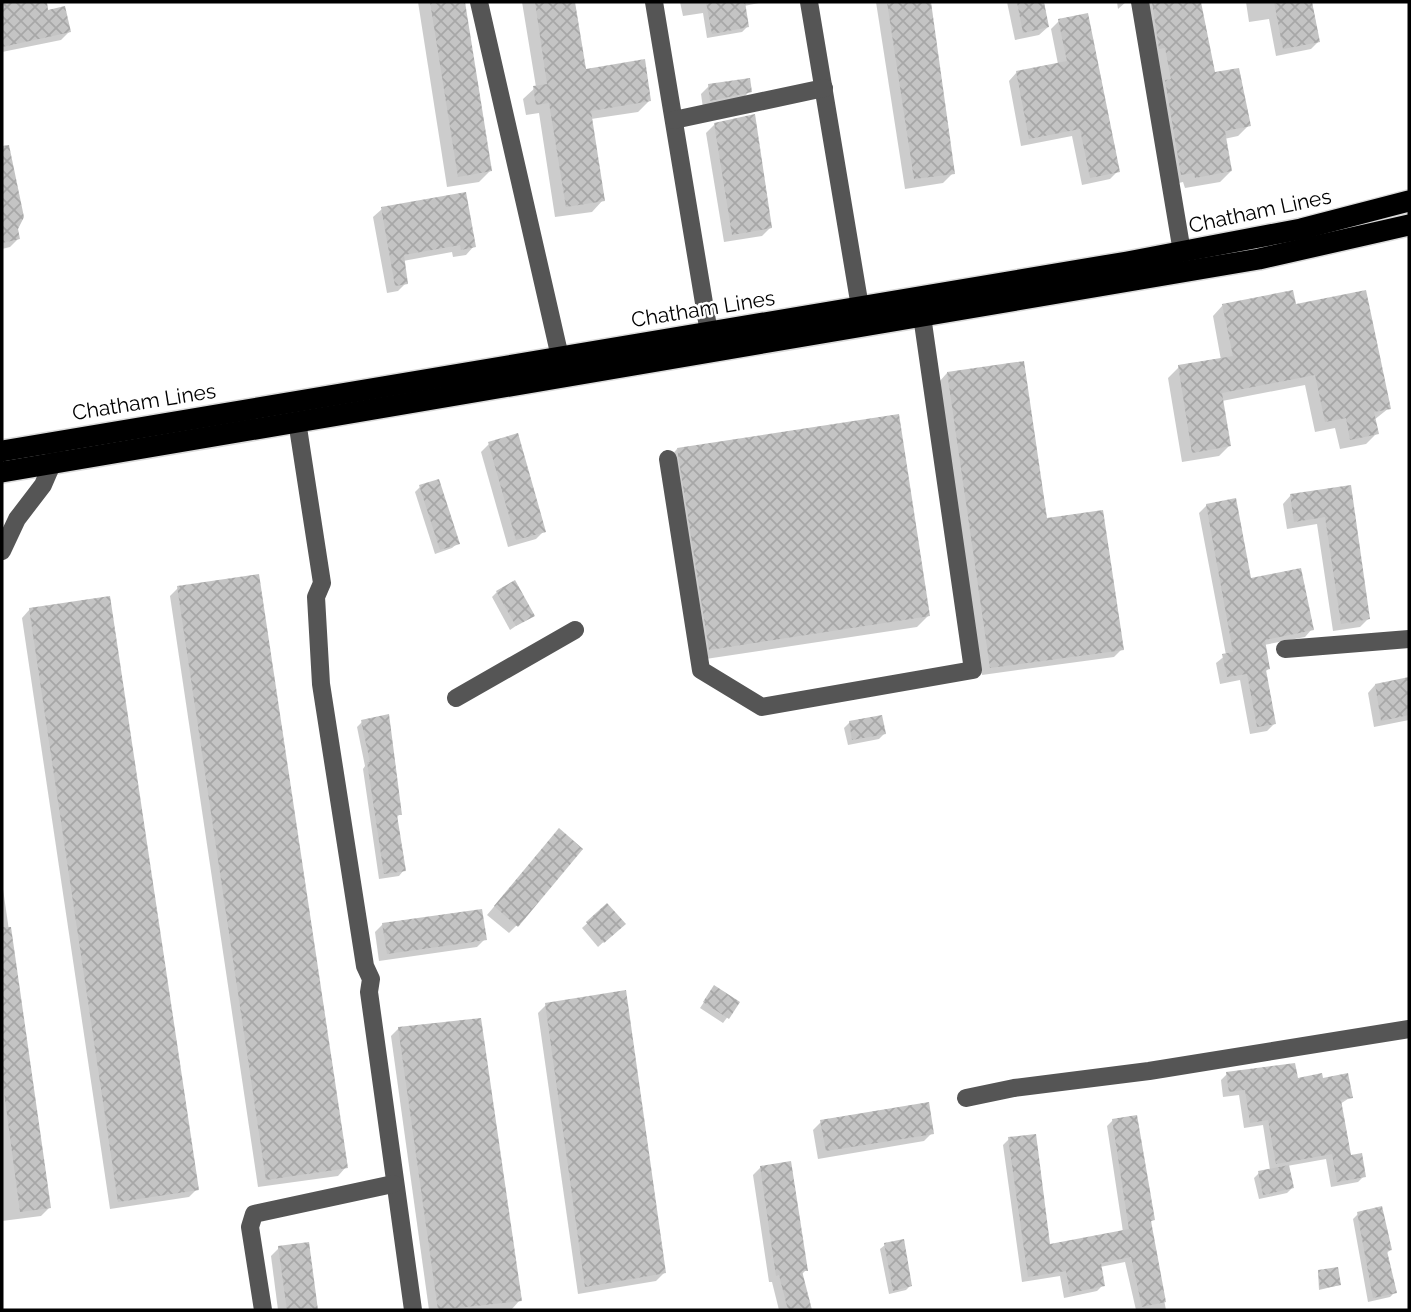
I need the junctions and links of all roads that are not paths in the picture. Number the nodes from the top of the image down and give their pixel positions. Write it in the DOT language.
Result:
graph roads {
  1 [pos="479,2"];
  2 [pos="654,2"];
  3 [pos="809,2"];
  4 [pos="1140,2"];
  5 [pos="824,88"];
  6 [pos="674,120"];
  7 [pos="1409,201"];
  8 [pos="1409,225"];
  9 [pos="1182,252"];
  10 [pos="860,307"];
  11 [pos="922,316"];
  12 [pos="709,333"];
  13 [pos="560,357"];
  14 [pos="297,421"];
  15 [pos="59,441"];
  16 [pos="2,451"];
  17 [pos="668,459"];
  18 [pos="55,464"];
  19 [pos="2,472"];
  20 [pos="2,551"];
  21 [pos="575,630"];
  22 [pos="1409,639"];
  23 [pos="1285,649"];
  24 [pos="456,698"];
  25 [pos="1409,1029"];
  26 [pos="967,1098"];
  27 [pos="393,1184"];
  28 [pos="263,1310"];
  29 [pos="413,1310"];
  1 -- 13 [label="street"];
  2 -- 6 [label="street"];
  3 -- 5 [label="street"];
  4 -- 9 [label="street"];
  5 -- 6 [label="street"];
  5 -- 10 [label="street"];
  6 -- 12 [label="street"];
  7 -- 9 [label="highway, Chatham Lines"];
  8 -- 11 [label="highway, Chatham Lines"];
  9 -- 10 [label="highway, Chatham Lines"];
  10 -- 12 [label="highway, Chatham Lines"];
  11 -- 14 [label="highway, Chatham Lines"];
  11 -- 17 [label="street"];
  12 -- 13 [label="highway, Chatham Lines"];
  13 -- 15 [label="highway, Chatham Lines"];
  14 -- 18 [label="highway, Chatham Lines"];
  14 -- 27 [label="street"];
  15 -- 16 [label="highway, Chatham Lines"];
  15 -- 18 [label="street"];
  18 -- 19 [label="highway, Chatham Lines"];
  18 -- 20 [label="street"];
  21 -- 24 [label="street"];
  22 -- 23 [label="street"];
  25 -- 26 [label="street"];
  27 -- 28 [label="street"];
  27 -- 29 [label="street"];
}
